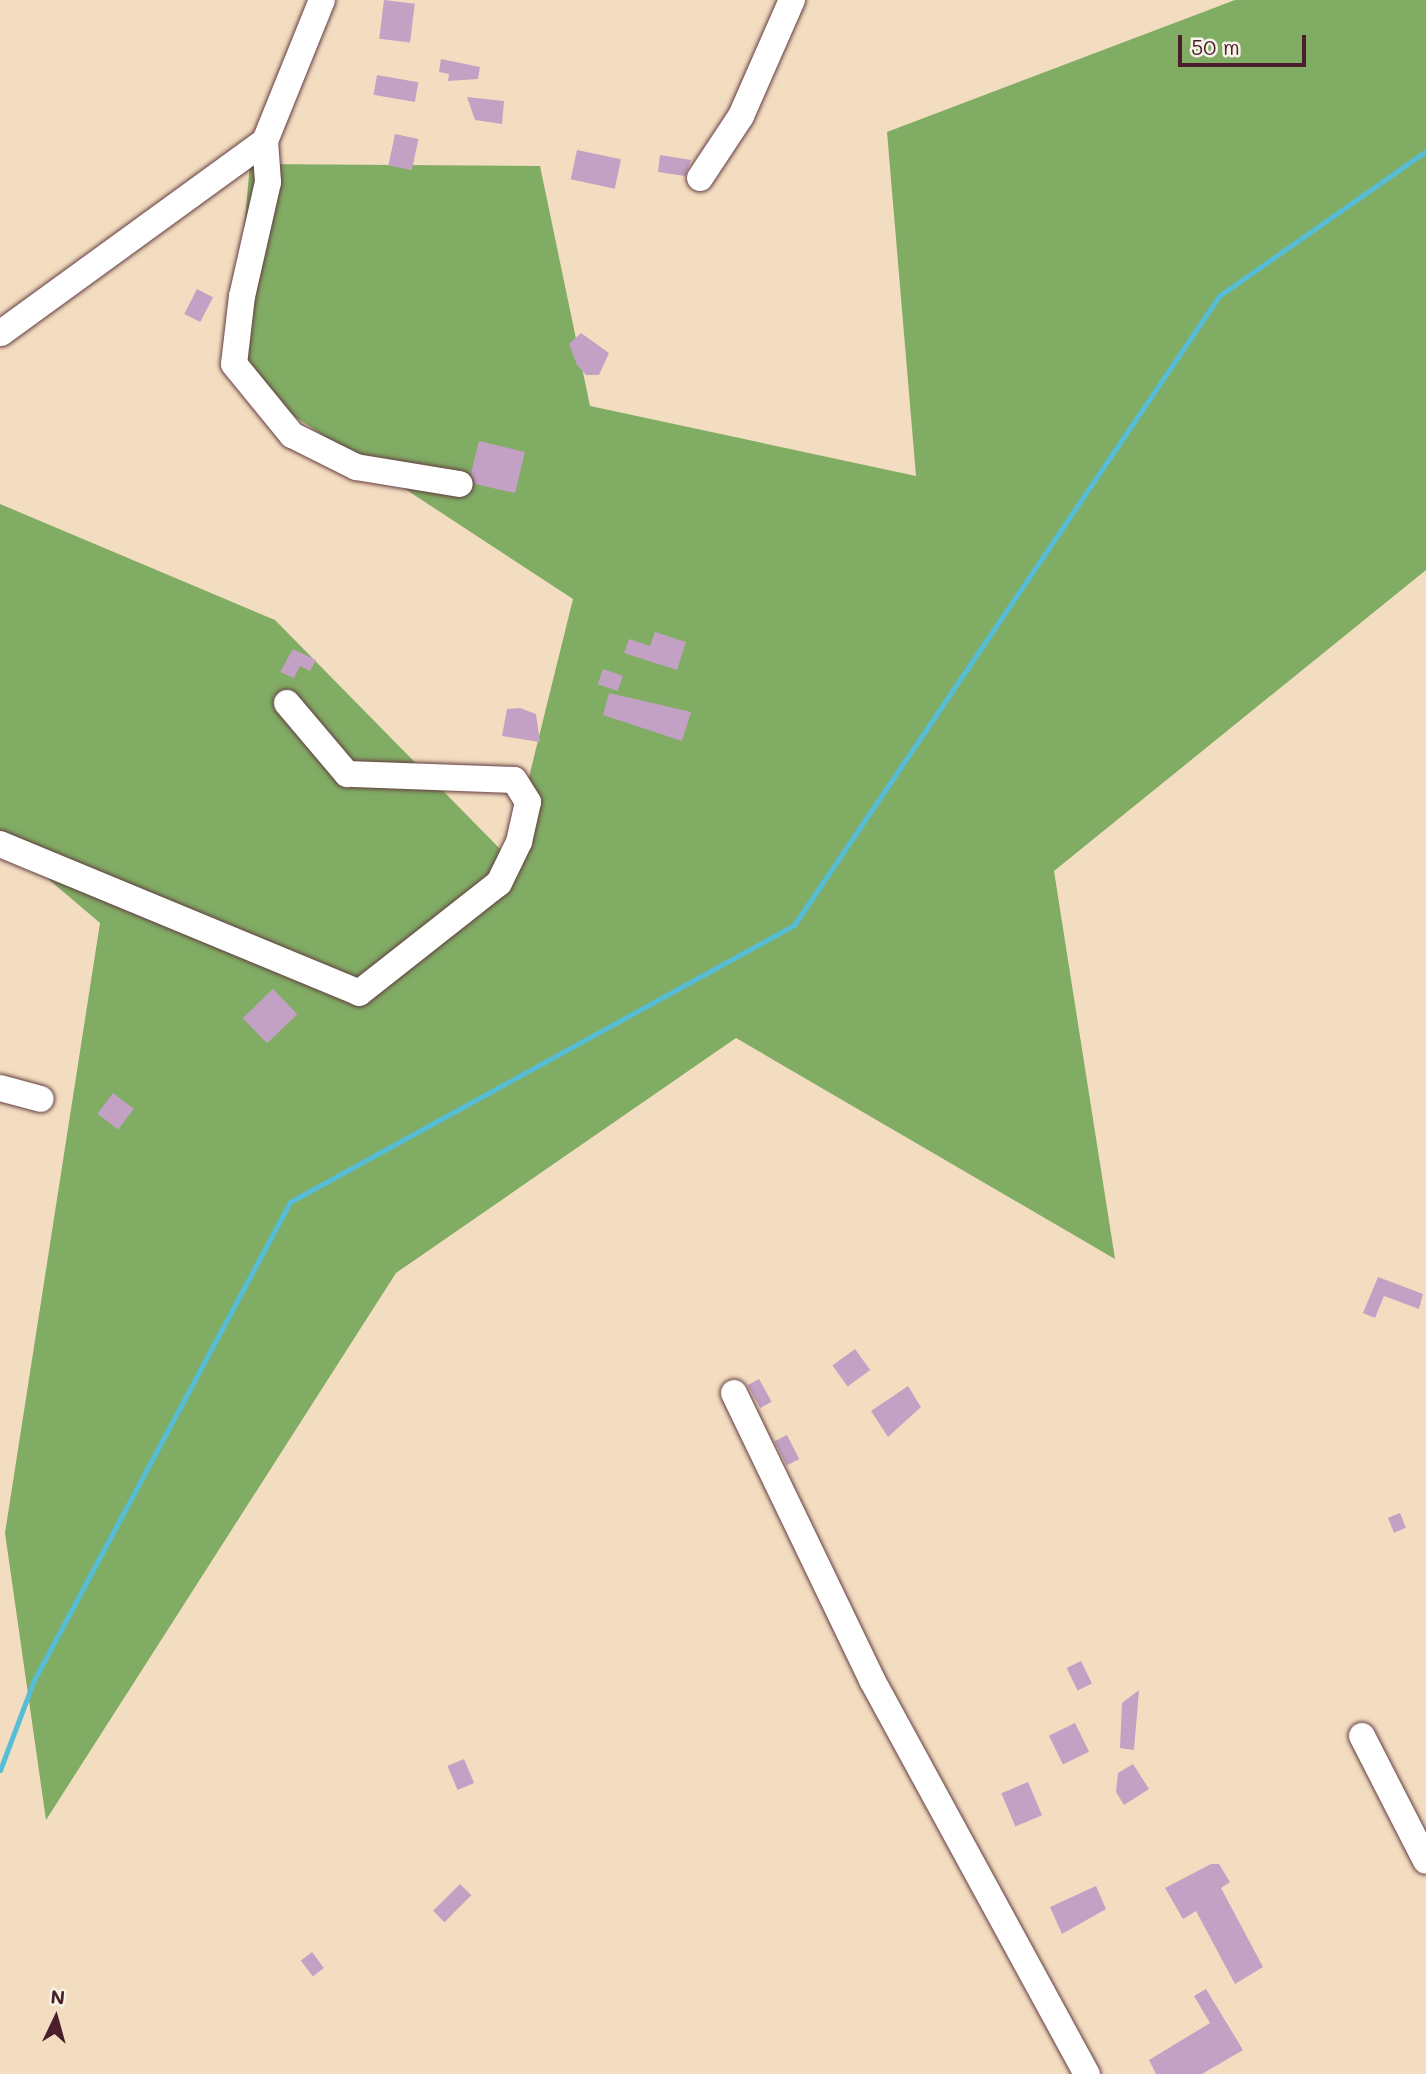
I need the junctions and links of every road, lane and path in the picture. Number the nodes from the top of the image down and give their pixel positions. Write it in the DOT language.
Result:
graph roads {
  1 [pos="322,0"];
  2 [pos="792,0"];
  3 [pos="265,141"];
  4 [pos="700,178"];
  5 [pos="1,333"];
  6 [pos="460,484"];
  7 [pos="287,703"];
  8 [pos="0,845"];
  9 [pos="0,1088"];
  10 [pos="41,1099"];
  11 [pos="734,1393"];
  12 [pos="1362,1736"];
  13 [pos="1426,1861"];
  14 [pos="1087,2074"];
  1 -- 3 [label="street"];
  2 -- 4 [label="street"];
  3 -- 5 [label="street"];
  3 -- 6 [label="street"];
  7 -- 8 [label="street"];
  9 -- 10 [label="street"];
  11 -- 14 [label="street"];
  12 -- 13 [label="street"];
}
